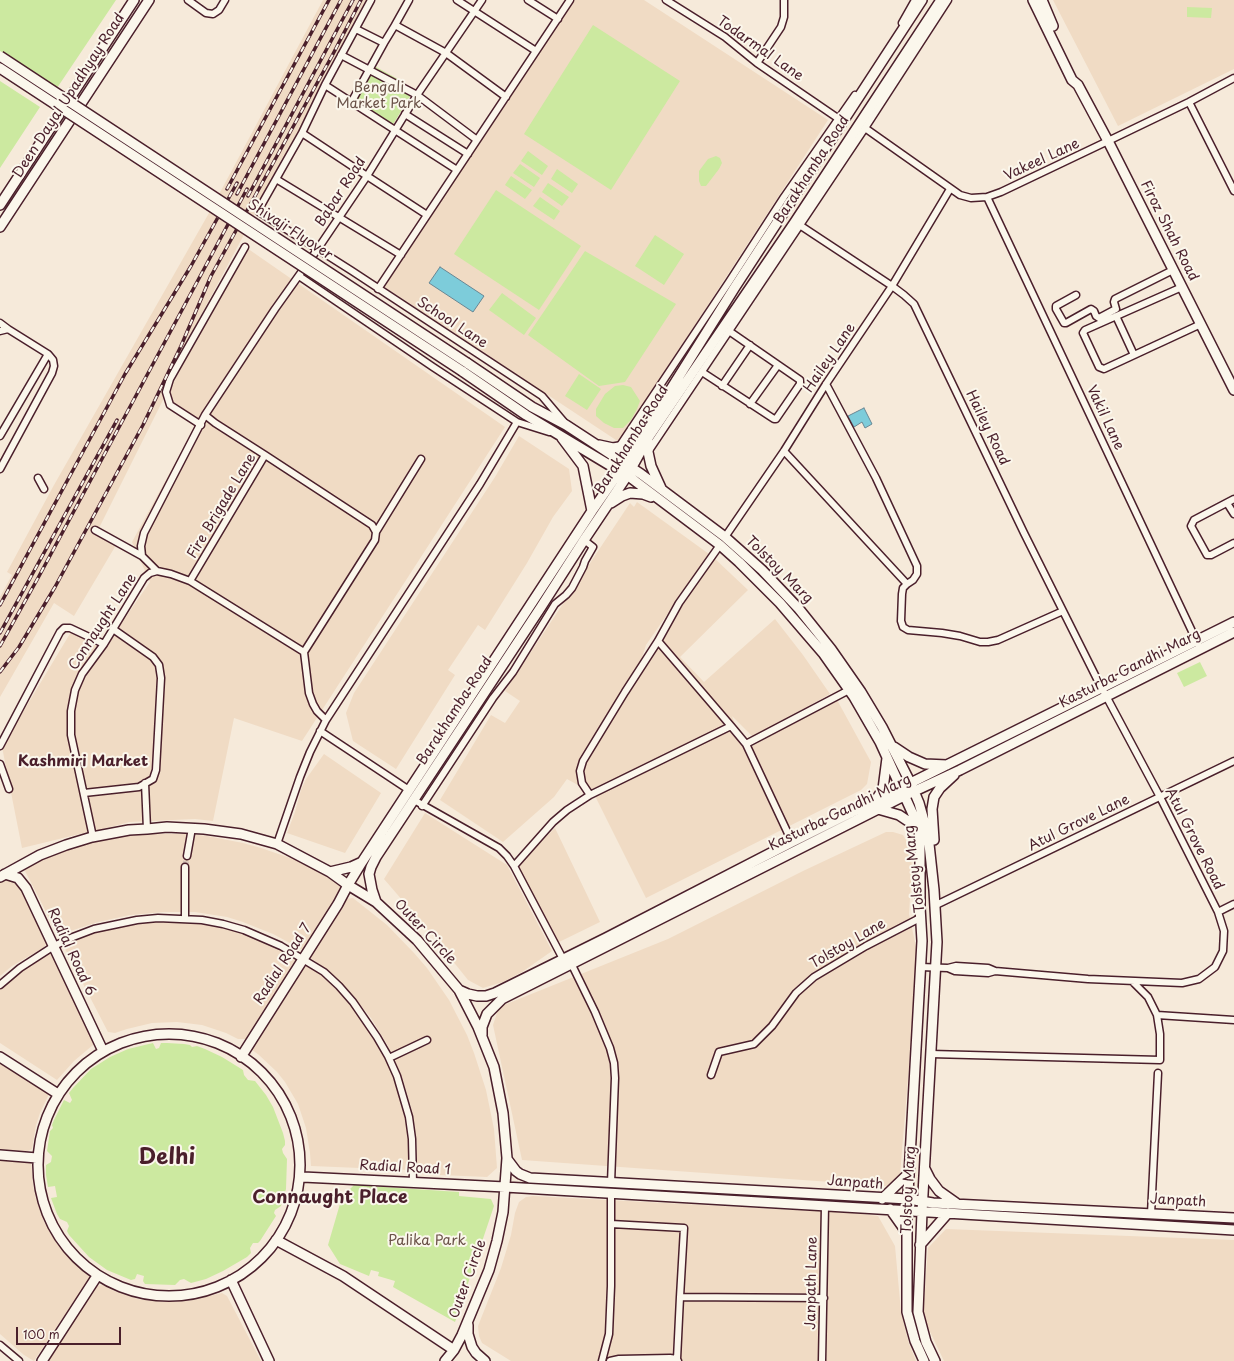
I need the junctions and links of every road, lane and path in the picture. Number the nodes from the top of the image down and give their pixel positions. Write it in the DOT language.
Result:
graph roads {
  1 [pos="134,0"];
  2 [pos="149,0"];
  3 [pos="188,0"];
  4 [pos="225,0"];
  5 [pos="371,0"];
  6 [pos="409,0"];
  7 [pos="456,0"];
  8 [pos="482,0"];
  9 [pos="528,0"];
  10 [pos="570,0"];
  11 [pos="666,0"];
  12 [pos="784,0"];
  13 [pos="915,0"];
  14 [pos="922,0"];
  15 [pos="941,0"];
  16 [pos="948,0"];
  17 [pos="1033,0"];
  18 [pos="1042,0"];
  19 [pos="474,11"];
  20 [pos="558,19"];
  21 [pos="395,25"];
  22 [pos="356,28"];
  23 [pos="384,43"];
  24 [pos="536,51"];
  25 [pos="446,53"];
  26 [pos="342,55"];
  27 [pos="0,56"];
  28 [pos="757,64"];
  29 [pos="0,68"];
  30 [pos="370,69"];
  31 [pos="1234,78"];
  32 [pos="325,85"];
  33 [pos="1078,85"];
  34 [pos="417,95"];
  35 [pos="506,97"];
  36 [pos="352,101"];
  37 [pos="1189,102"];
  38 [pos="405,114"];
  39 [pos="839,119"];
  40 [pos="865,128"];
  41 [pos="396,129"];
  42 [pos="302,133"];
  43 [pos="477,140"];
  44 [pos="1108,141"];
  45 [pos="468,154"];
  46 [pos="457,170"];
  47 [pos="367,176"];
  48 [pos="276,179"];
  49 [pos="950,189"];
  50 [pos="1234,191"];
  51 [pos="987,197"];
  52 [pos="0,205"];
  53 [pos="778,213"];
  54 [pos="427,215"];
  55 [pos="339,218"];
  56 [pos="797,223"];
  57 [pos="0,227"];
  58 [pos="245,247"];
  59 [pos="317,250"];
  60 [pos="401,255"];
  61 [pos="1173,270"];
  62 [pos="300,276"];
  63 [pos="892,286"];
  64 [pos="1182,287"];
  65 [pos="378,288"];
  66 [pos="1076,295"];
  67 [pos="1116,316"];
  68 [pos="0,323"];
  69 [pos="1201,324"];
  70 [pos="8,329"];
  71 [pos="0,331"];
  72 [pos="729,331"];
  73 [pos="750,345"];
  74 [pos="48,354"];
  75 [pos="1134,355"];
  76 [pos="778,364"];
  77 [pos="702,372"];
  78 [pos="826,384"];
  79 [pos="722,386"];
  80 [pos="1234,390"];
  81 [pos="750,404"];
  82 [pos="205,415"];
  83 [pos="517,422"];
  84 [pos="201,424"];
  85 [pos="566,425"];
  86 [pos="560,435"];
  87 [pos="0,436"];
  88 [pos="644,439"];
  89 [pos="594,444"];
  90 [pos="619,447"];
  91 [pos="784,451"];
  92 [pos="648,452"];
  93 [pos="265,455"];
  94 [pos="421,459"];
  95 [pos="0,469"];
  96 [pos="626,470"];
  97 [pos="38,478"];
  98 [pos="44,489"];
  99 [pos="663,491"];
  100 [pos="1234,499"];
  101 [pos="658,500"];
  102 [pos="1228,503"];
  103 [pos="607,505"];
  104 [pos="592,511"];
  105 [pos="1234,514"];
  106 [pos="95,530"];
  107 [pos="376,532"];
  108 [pos="725,537"];
  109 [pos="584,540"];
  110 [pos="1234,543"];
  111 [pos="720,545"];
  112 [pos="142,556"];
  113 [pos="157,571"];
  114 [pos="190,581"];
  115 [pos="907,584"];
  116 [pos="1063,611"];
  117 [pos="1234,622"];
  118 [pos="113,629"];
  119 [pos="1234,632"];
  120 [pos="658,641"];
  121 [pos="104,644"];
  122 [pos="1199,645"];
  123 [pos="304,652"];
  124 [pos="1101,687"];
  125 [pos="849,690"];
  126 [pos="1106,697"];
  127 [pos="467,718"];
  128 [pos="326,720"];
  129 [pos="477,724"];
  130 [pos="731,726"];
  131 [pos="320,731"];
  132 [pos="890,743"];
  133 [pos="746,744"];
  134 [pos="0,746"];
  135 [pos="887,757"];
  136 [pos="1234,762"];
  137 [pos="0,764"];
  138 [pos="948,765"];
  139 [pos="960,770"];
  140 [pos="145,783"];
  141 [pos="913,788"];
  142 [pos="9,789"];
  143 [pos="409,790"];
  144 [pos="902,792"];
  145 [pos="84,793"];
  146 [pos="590,795"];
  147 [pos="1160,797"];
  148 [pos="414,800"];
  149 [pos="877,805"];
  150 [pos="422,806"];
  151 [pos="192,828"];
  152 [pos="918,828"];
  153 [pos="147,829"];
  154 [pos="93,837"];
  155 [pos="792,842"];
  156 [pos="277,844"];
  157 [pos="187,856"];
  158 [pos="362,862"];
  159 [pos="514,866"];
  160 [pos="186,867"];
  161 [pos="330,872"];
  162 [pos="3,875"];
  163 [pos="348,885"];
  164 [pos="934,890"];
  165 [pos="376,902"];
  166 [pos="1234,904"];
  167 [pos="934,906"];
  168 [pos="1218,912"];
  169 [pos="920,918"];
  170 [pos="185,919"];
  171 [pos="54,946"];
  172 [pos="303,959"];
  173 [pos="567,961"];
  174 [pos="920,967"];
  175 [pos="936,967"];
  176 [pos="1133,982"];
  177 [pos="0,985"];
  178 [pos="459,990"];
  179 [pos="1157,1015"];
  180 [pos="1234,1020"];
  181 [pos="428,1040"];
  182 [pos="484,1040"];
  183 [pos="103,1051"];
  184 [pos="931,1054"];
  185 [pos="0,1057"];
  186 [pos="241,1057"];
  187 [pos="389,1058"];
  188 [pos="1158,1073"];
  189 [pos="711,1075"];
  190 [pos="58,1094"];
  191 [pos="0,1155"];
  192 [pos="36,1158"];
  193 [pos="507,1158"];
  194 [pos="924,1166"];
  195 [pos="908,1174"];
  196 [pos="303,1177"];
  197 [pos="413,1182"];
  198 [pos="611,1183"];
  199 [pos="506,1187"];
  200 [pos="611,1193"];
  201 [pos="882,1199"];
  202 [pos="908,1200"];
  203 [pos="923,1202"];
  204 [pos="957,1204"];
  205 [pos="825,1206"];
  206 [pos="890,1209"];
  207 [pos="906,1211"];
  208 [pos="922,1212"];
  209 [pos="948,1213"];
  210 [pos="1151,1214"];
  211 [pos="1234,1218"];
  212 [pos="611,1224"];
  213 [pos="1234,1230"];
  214 [pos="907,1233"];
  215 [pos="276,1240"];
  216 [pos="920,1245"];
  217 [pos="97,1276"];
  218 [pos="231,1280"];
  219 [pos="680,1297"];
  220 [pos="824,1298"];
  221 [pos="468,1320"];
  222 [pos="0,1345"];
  223 [pos="454,1350"];
  224 [pos="677,1360"];
  225 [pos="19,1361"];
  226 [pos="42,1361"];
  227 [pos="270,1361"];
  228 [pos="444,1361"];
  229 [pos="484,1361"];
  230 [pos="602,1361"];
  231 [pos="610,1361"];
  232 [pos="822,1361"];
  233 [pos="924,1361"];
  234 [pos="935,1361"];
  1 -- 52 [label="main road, Deen Dayal Upadhyay Road"];
  2 -- 57 [label="main road, Deen Dayal Upadhyay Road"];
  3 -- 4 [label="street"];
  5 -- 22 [label="street"];
  6 -- 21 [label="street"];
  7 -- 19 [label="street"];
  8 -- 19 [label="street, Babar Road"];
  9 -- 20 [label="street"];
  10 -- 20 [label="street"];
  11 -- 28 [label="street, Todarmal Lane"];
  12 -- 28 [label="street"];
  13 -- 39 [label="street"];
  14 -- 53 [label="main road, Barakhamba Road"];
  15 -- 56 [label="main road, Barakhamba Road"];
  16 -- 40 [label="street"];
  17 -- 33 [label="main road, Firoz Shah Road"];
  18 -- 33 [label="main road, Firoz Shah Road"];
  19 -- 24 [label="street"];
  19 -- 25 [label="street, Babar Road"];
  20 -- 24 [label="street"];
  21 -- 23 [label="street"];
  21 -- 25 [label="street"];
  22 -- 23 [label="street"];
  22 -- 26 [label="street"];
  23 -- 30 [label="street"];
  24 -- 35 [label="street"];
  25 -- 34 [label="street, Babar Road"];
  25 -- 35 [label="street"];
  26 -- 30 [label="street"];
  26 -- 32 [label="street"];
  27 -- 85 [label="main road, Shivaji Flyover, bridge"];
  28 -- 39 [label="street, Todarmal Lane"];
  29 -- 86 [label="main road, Shivaji Flyover, bridge"];
  30 -- 34 [label="street"];
  30 -- 36 [label="street"];
  31 -- 37 [label="street, Vakeel Lane"];
  32 -- 36 [label="street"];
  32 -- 42 [label="street"];
  33 -- 44 [label="main road, Firoz Shah Road"];
  34 -- 38 [label="street, Babar Road"];
  34 -- 43 [label="street"];
  35 -- 43 [label="street"];
  36 -- 41 [label="street"];
  37 -- 44 [label="street, Vakeel Lane"];
  37 -- 50 [label="street"];
  38 -- 41 [label="street, Babar Road"];
  38 -- 45 [label="street"];
  39 -- 53 [label="street"];
  40 -- 49 [label="street, Vakeel Lane"];
  40 -- 56 [label="street"];
  41 -- 46 [label="street"];
  41 -- 47 [label="street, Babar Road"];
  42 -- 47 [label="street"];
  42 -- 48 [label="street"];
  43 -- 45 [label="street"];
  44 -- 51 [label="street, Vakeel Lane"];
  44 -- 61 [label="main road, Firoz Shah Road"];
  45 -- 46 [label="street"];
  46 -- 54 [label="street"];
  47 -- 54 [label="street"];
  47 -- 55 [label="street, Babar Road"];
  48 -- 55 [label="street"];
  48 -- 59 [label="street, School Lane"];
  49 -- 51 [label="street, Vakeel Lane"];
  49 -- 63 [label="street, Hailey Lane"];
  51 -- 122 [label="street, Vakil Lane"];
  53 -- 88 [label="main road, Barakhamba Road"];
  53 -- 90 [label="street"];
  54 -- 60 [label="street"];
  55 -- 59 [label="street, Babar Road"];
  55 -- 60 [label="street"];
  56 -- 63 [label="street, Hailey Road"];
  56 -- 72 [label="street"];
  56 -- 88 [label="main road, Barakhamba Road"];
  58 -- 84 [label="street"];
  59 -- 62 [label="street, Babar Road"];
  59 -- 65 [label="street, School Lane"];
  60 -- 65 [label="street"];
  61 -- 64 [label="main road, Firoz Shah Road"];
  61 -- 66 [label="street"];
  62 -- 82 [label="street, Babar Road"];
  62 -- 83 [label="street"];
  63 -- 78 [label="street, Hailey Lane"];
  63 -- 116 [label="street, Hailey Road"];
  64 -- 67 [label="street"];
  64 -- 69 [label="main road, Firoz Shah Road"];
  65 -- 85 [label="street, School Lane"];
  67 -- 75 [label="street"];
  67 -- 75 [label="street"];
  68 -- 70 [label="street"];
  69 -- 75 [label="street"];
  69 -- 80 [label="main road, Firoz Shah Road"];
  70 -- 71 [label="street"];
  70 -- 74 [label="street"];
  72 -- 73 [label="street"];
  72 -- 77 [label="street"];
  73 -- 76 [label="street"];
  73 -- 79 [label="street"];
  74 -- 87 [label="street"];
  74 -- 95 [label="street"];
  76 -- 81 [label="street"];
  76 -- 81 [label="street"];
  77 -- 79 [label="street"];
  77 -- 92 [label="street"];
  78 -- 91 [label="street, Hailey Lane"];
  78 -- 115 [label="street"];
  79 -- 81 [label="street"];
  82 -- 84 [label="street, Babar Road"];
  82 -- 93 [label="street"];
  83 -- 86 [label="street"];
  83 -- 128 [label="street"];
  84 -- 112 [label="street, Babar Road"];
  85 -- 89 [label="main road, Shivaji Flyover"];
  86 -- 96 [label="main road, Shivaji Flyover"];
  86 -- 104 [label="main road"];
  88 -- 90 [label="main road"];
  88 -- 92 [label="main road"];
  88 -- 96 [label="main road, Barakhamba Road"];
  89 -- 90 [label="main road"];
  89 -- 96 [label="main road, Shivaji Flyover"];
  91 -- 108 [label="street, Hailey Lane"];
  91 -- 115 [label="street"];
  92 -- 99 [label="main road"];
  93 -- 107 [label="street, Fire Brigade Lane"];
  93 -- 114 [label="street, Fire Brigade Lane"];
  94 -- 107 [label="street"];
  96 -- 99 [label="main road, Tolstoy Marg"];
  96 -- 101 [label="main road, Tolstoy Marg"];
  96 -- 103 [label="main road, Barakhamba Road"];
  96 -- 104 [label="main road, Barakhamba Road"];
  97 -- 98 [label="street"];
  99 -- 108 [label="main road, Tolstoy Marg"];
  100 -- 102 [label="street"];
  101 -- 103 [label="main road"];
  101 -- 111 [label="main road, Tolstoy Marg"];
  102 -- 105 [label="street"];
  102 -- 110 [label="street"];
  103 -- 109 [label="main road, Barakhamba Road"];
  104 -- 143 [label="main road, Barakhamba Road"];
  106 -- 112 [label="street"];
  107 -- 123 [label="street"];
  108 -- 132 [label="main road, Tolstoy Marg"];
  109 -- 127 [label="main road, Barakhamba Road"];
  109 -- 129 [label="street"];
  111 -- 120 [label="street"];
  111 -- 125 [label="main road, Tolstoy Marg"];
  112 -- 113 [label="street"];
  113 -- 114 [label="street, Connaught Lane"];
  113 -- 118 [label="street, Connaught Lane"];
  114 -- 123 [label="street, Connaught Lane"];
  115 -- 116 [label="street"];
  116 -- 124 [label="street, Hailey Road"];
  117 -- 122 [label="main road, Kasturba Gandhi Marg"];
  118 -- 121 [label="street, Connaught Lane"];
  118 -- 140 [label="street"];
  119 -- 122 [label="main road, Kasturba Gandhi Marg"];
  120 -- 130 [label="street"];
  120 -- 146 [label="street"];
  121 -- 134 [label="street"];
  121 -- 145 [label="street, Connaught Lane"];
  122 -- 124 [label="main road, Kasturba Gandhi Marg"];
  122 -- 126 [label="main road, Kasturba Gandhi Marg"];
  123 -- 128 [label="street"];
  124 -- 126 [label="street, Atul Grove Road"];
  124 -- 138 [label="main road, Kasturba Gandhi Marg"];
  125 -- 133 [label="street"];
  125 -- 135 [label="main road, Tolstoy Marg"];
  126 -- 139 [label="main road, Kasturba Gandhi Marg"];
  126 -- 147 [label="street, Atul Grove Road"];
  127 -- 129 [label="street"];
  127 -- 148 [label="main road, Barakhamba Road"];
  128 -- 131 [label="street"];
  129 -- 150 [label="street"];
  130 -- 133 [label="street"];
  130 -- 146 [label="street"];
  131 -- 143 [label="street"];
  131 -- 156 [label="street"];
  132 -- 138 [label="main road"];
  132 -- 141 [label="main road, Tolstoy Marg"];
  133 -- 155 [label="street"];
  135 -- 144 [label="main road, Tolstoy Marg"];
  135 -- 149 [label="main road"];
  136 -- 147 [label="street, Atul Grove Lane"];
  137 -- 142 [label="street"];
  138 -- 141 [label="main road, Kasturba Gandhi Marg"];
  139 -- 141 [label="main road, Kasturba Gandhi Marg"];
  139 -- 164 [label="main road"];
  140 -- 145 [label="street"];
  140 -- 153 [label="street"];
  141 -- 144 [label="main road, Kasturba Gandhi Marg"];
  141 -- 164 [label="main road, Tolstoy Marg"];
  143 -- 158 [label="main road, Barakhamba Road"];
  144 -- 149 [label="main road, Kasturba Gandhi Marg"];
  144 -- 152 [label="main road, Tolstoy Marg"];
  145 -- 154 [label="street, Connaught Lane"];
  146 -- 159 [label="street"];
  147 -- 167 [label="street, Atul Grove Lane"];
  147 -- 168 [label="street, Atul Grove Road"];
  148 -- 150 [label="street"];
  148 -- 165 [label="main road, Barakhamba Road"];
  149 -- 152 [label="main road"];
  149 -- 155 [label="main road, Kasturba Gandhi Marg"];
  149 -- 173 [label="main road, Kasturba Gandhi Marg"];
  150 -- 159 [label="street"];
  151 -- 153 [label="main road, Outer Circle"];
  151 -- 156 [label="main road, Outer Circle"];
  151 -- 157 [label="street"];
  152 -- 169 [label="main road, Tolstoy Marg"];
  153 -- 154 [label="main road, Outer Circle"];
  154 -- 162 [label="main road, Outer Circle"];
  155 -- 173 [label="main road, Kasturba Gandhi Marg"];
  156 -- 161 [label="main road, Outer Circle"];
  158 -- 161 [label="main road"];
  158 -- 163 [label="main road, Radial Road 7"];
  159 -- 173 [label="street"];
  160 -- 170 [label="street"];
  161 -- 163 [label="main road, Outer Circle"];
  162 -- 171 [label="main road, Radial Road 6"];
  163 -- 165 [label="main road, Outer Circle"];
  163 -- 172 [label="main road, Radial Road 7"];
  164 -- 167 [label="main road, Tolstoy Marg"];
  165 -- 178 [label="main road, Outer Circle"];
  166 -- 168 [label="street"];
  167 -- 175 [label="main road, Tolstoy Marg"];
  168 -- 176 [label="street, Atul Grove Road"];
  169 -- 174 [label="main road, Tolstoy Marg"];
  169 -- 189 [label="street, Tolstoy Lane"];
  170 -- 171 [label="street"];
  170 -- 172 [label="street"];
  171 -- 177 [label="street"];
  171 -- 183 [label="main road, Radial Road 6"];
  172 -- 186 [label="main road, Radial Road 7"];
  172 -- 187 [label="street"];
  173 -- 178 [label="main road, Kasturba Gandhi Marg"];
  173 -- 182 [label="main road, Kasturba Gandhi Marg"];
  173 -- 198 [label="street"];
  174 -- 175 [label="street, Atul Grove Road"];
  174 -- 195 [label="main road, Tolstoy Marg"];
  175 -- 176 [label="street, Atul Grove Road"];
  175 -- 184 [label="main road, Tolstoy Marg"];
  176 -- 179 [label="street"];
  178 -- 182 [label="main road, Outer Circle"];
  179 -- 180 [label="street"];
  179 -- 184 [label="street"];
  181 -- 187 [label="street"];
  182 -- 193 [label="main road, Outer Circle"];
  183 -- 186 [label="main road"];
  183 -- 190 [label="main road"];
  184 -- 194 [label="main road, Tolstoy Marg"];
  185 -- 190 [label="main road"];
  186 -- 196 [label="main road"];
  187 -- 197 [label="street"];
  188 -- 210 [label="street"];
  190 -- 192 [label="main road"];
  191 -- 192 [label="main road"];
  192 -- 217 [label="main road"];
  193 -- 198 [label="main road, Janpath"];
  193 -- 199 [label="main road, Outer Circle"];
  194 -- 203 [label="main road, Tolstoy Marg"];
  194 -- 204 [label="main road"];
  195 -- 201 [label="main road"];
  195 -- 202 [label="main road, Tolstoy Marg"];
  196 -- 197 [label="main road, Radial Road 1"];
  196 -- 215 [label="main road"];
  197 -- 199 [label="main road, Radial Road 1"];
  198 -- 201 [label="main road, Janpath"];
  199 -- 200 [label="main road, Janpath"];
  199 -- 221 [label="main road, Outer Circle"];
  200 -- 205 [label="main road, Janpath"];
  200 -- 212 [label="street"];
  201 -- 202 [label="main road, Janpath"];
  202 -- 203 [label="main road, Janpath"];
  202 -- 207 [label="main road, Tolstoy Marg"];
  203 -- 204 [label="main road, Janpath"];
  203 -- 208 [label="main road, Tolstoy Marg"];
  204 -- 210 [label="main road, Janpath"];
  205 -- 206 [label="main road, Janpath"];
  205 -- 220 [label="street, Janpath Lane"];
  206 -- 207 [label="main road, Janpath"];
  206 -- 214 [label="main road"];
  207 -- 208 [label="main road, Janpath"];
  207 -- 214 [label="main road, Tolstoy Marg"];
  208 -- 209 [label="main road, Janpath"];
  208 -- 216 [label="main road, Tolstoy Marg"];
  209 -- 213 [label="main road, Janpath"];
  209 -- 216 [label="main road"];
  210 -- 211 [label="main road, Janpath"];
  212 -- 219 [label="street"];
  212 -- 230 [label="street"];
  214 -- 233 [label="main road, Tolstoy Marg"];
  215 -- 218 [label="main road"];
  215 -- 223 [label="main road"];
  216 -- 234 [label="main road, Tolstoy Marg"];
  217 -- 218 [label="main road"];
  217 -- 226 [label="main road"];
  218 -- 227 [label="main road"];
  219 -- 220 [label="street"];
  219 -- 224 [label="street"];
  220 -- 232 [label="street, Janpath Lane"];
  221 -- 223 [label="main road, Outer Circle"];
  221 -- 229 [label="main road"];
  222 -- 225 [label="street"];
  223 -- 228 [label="main road, Outer Circle"];
  224 -- 231 [label="street"];
}
